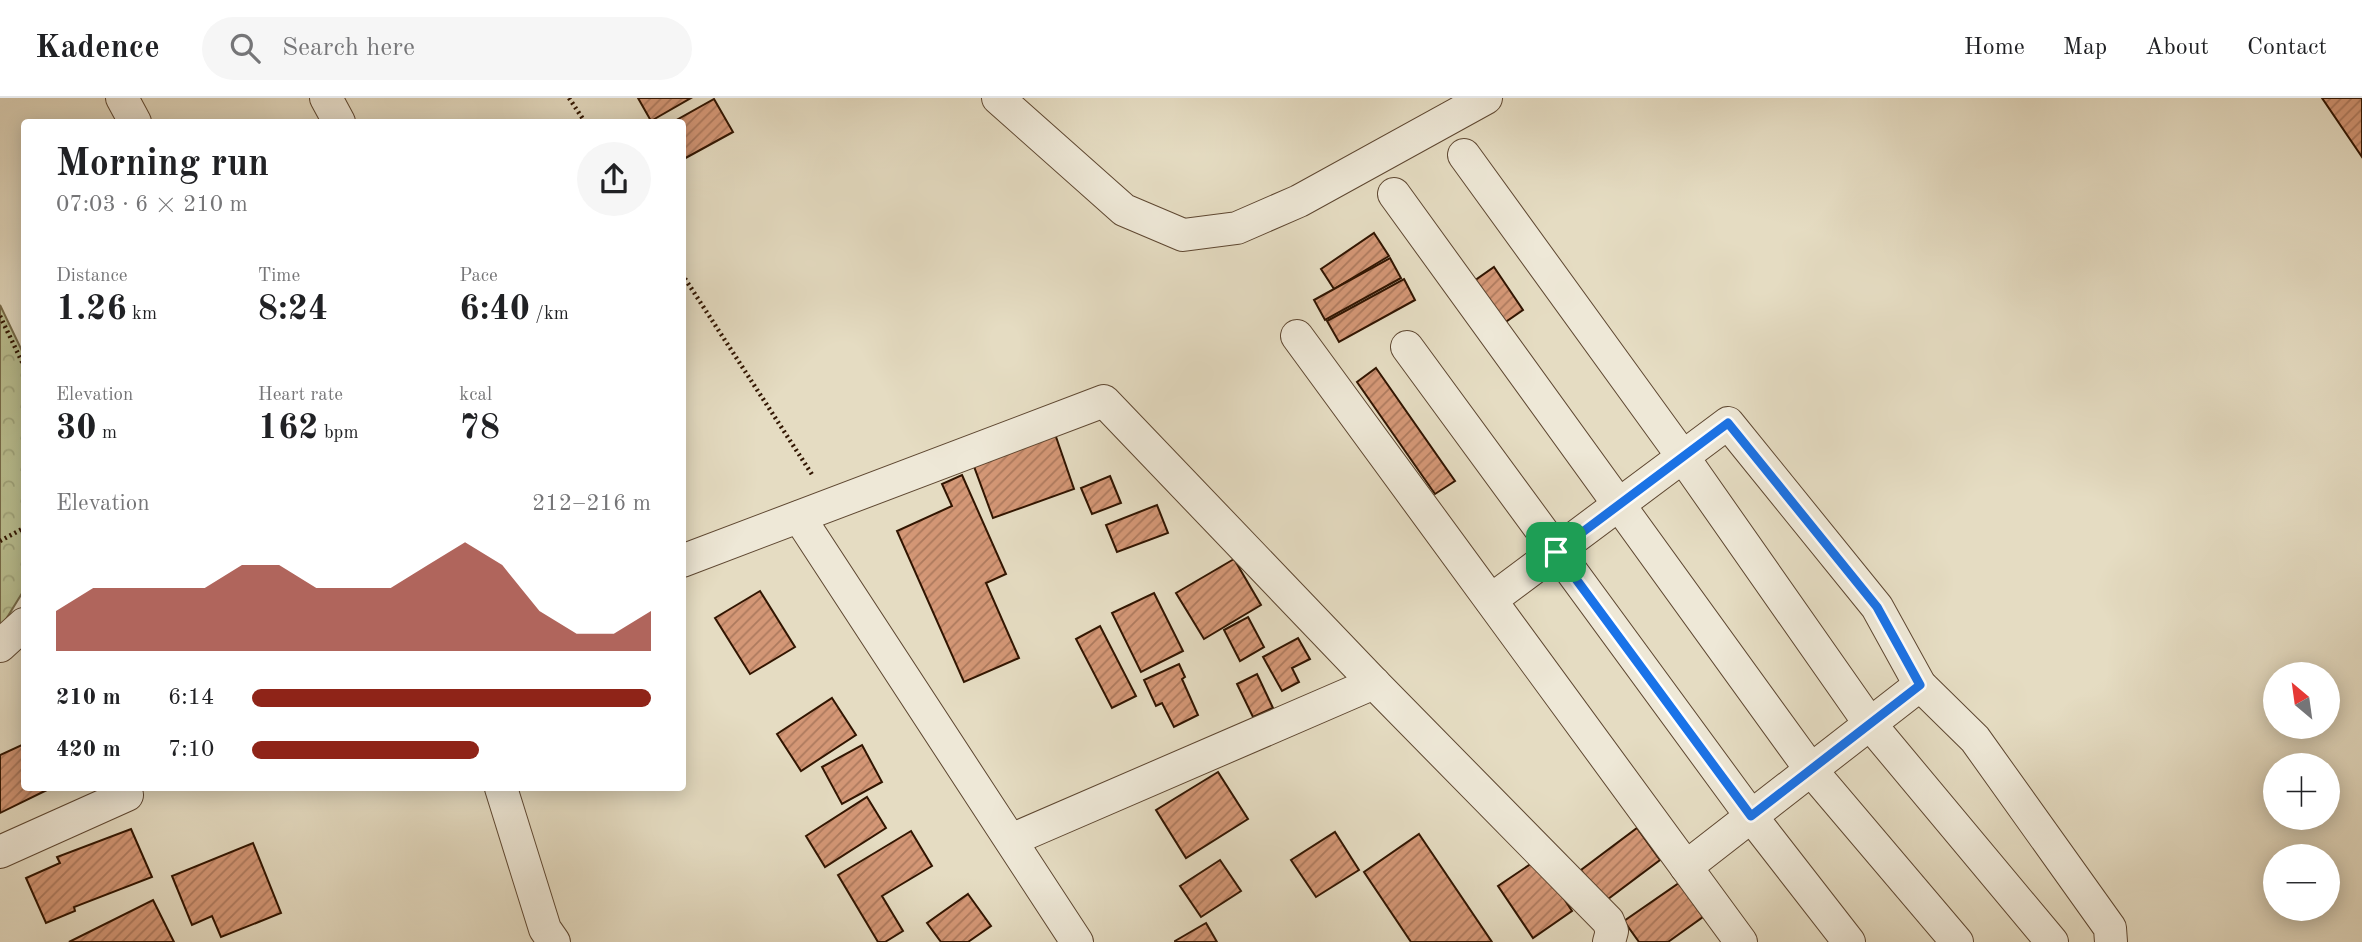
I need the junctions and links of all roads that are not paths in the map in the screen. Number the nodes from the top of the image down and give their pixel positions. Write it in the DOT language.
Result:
graph roads {
  1 [pos="122,98"];
  2 [pos="326,98"];
  3 [pos="998,98"];
  4 [pos="1486,98"];
  5 [pos="133,119"];
  6 [pos="337,119"];
  7 [pos="1464,155"];
  8 [pos="1394,194"];
  9 [pos="1297,336"];
  10 [pos="1407,347"];
  11 [pos="1683,457"];
  12 [pos="1618,505"];
  13 [pos="799,517"];
  14 [pos="1556,552"];
  15 [pos="686,559"];
  16 [pos="1491,600"];
  17 [pos="21,627"];
  18 [pos="0,646"];
  19 [pos="1374,683"];
  20 [pos="1920,685"];
  21 [pos="1870,724"];
  22 [pos="1811,770"];
  23 [pos="502,791"];
  24 [pos="127,795"];
  25 [pos="1751,816"];
  26 [pos="1011,840"];
  27 [pos="0,852"];
  28 [pos="1686,867"];
  29 [pos="554,942"];
  30 [pos="1077,942"];
  31 [pos="1609,942"];
  32 [pos="1741,942"];
  33 [pos="1849,942"];
  34 [pos="1957,942"];
  35 [pos="2052,942"];
  36 [pos="2111,942"];
  1 -- 5 [label="street"];
  2 -- 6 [label="street"];
  3 -- 4 [label="street"];
  7 -- 11 [label="street"];
  8 -- 12 [label="street"];
  9 -- 16 [label="street"];
  10 -- 14 [label="street"];
  11 -- 12 [label="street"];
  11 -- 20 [label="street"];
  11 -- 21 [label="street"];
  12 -- 14 [label="street"];
  12 -- 22 [label="street"];
  13 -- 15 [label="street"];
  13 -- 19 [label="street"];
  13 -- 26 [label="street"];
  14 -- 16 [label="street"];
  14 -- 25 [label="street"];
  16 -- 28 [label="street"];
  17 -- 18 [label="street"];
  19 -- 26 [label="street"];
  19 -- 31 [label="street"];
  20 -- 21 [label="street"];
  20 -- 36 [label="street"];
  21 -- 22 [label="street"];
  21 -- 35 [label="street"];
  22 -- 25 [label="street"];
  22 -- 34 [label="street"];
  23 -- 29 [label="street"];
  24 -- 27 [label="street"];
  25 -- 28 [label="street"];
  25 -- 33 [label="street"];
  26 -- 30 [label="street"];
  28 -- 32 [label="street"];
}
